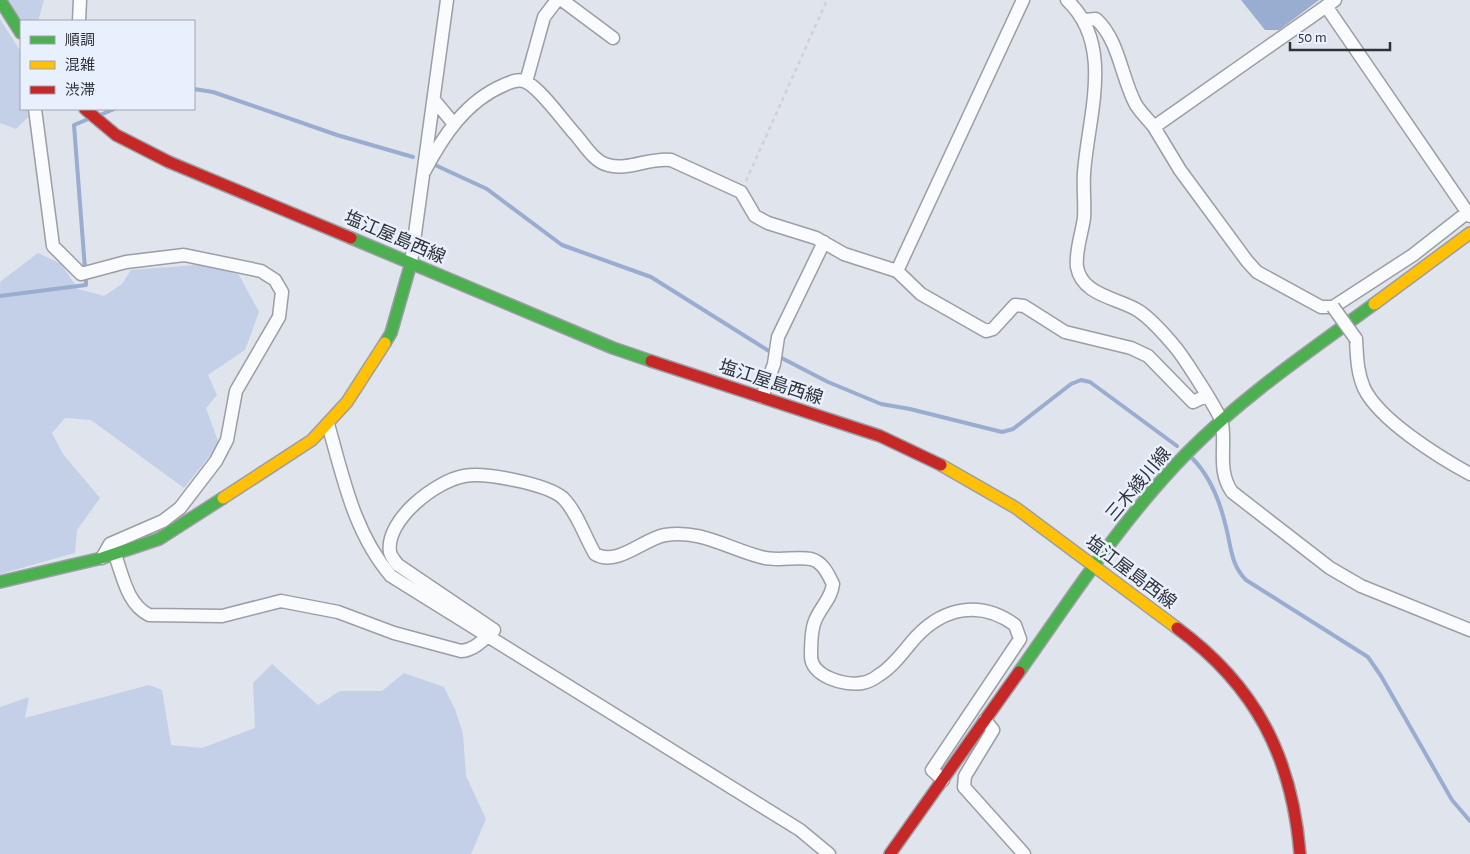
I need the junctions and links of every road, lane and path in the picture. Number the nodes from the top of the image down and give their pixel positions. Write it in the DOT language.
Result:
graph roads {
  1 [pos="0,0"];
  2 [pos="80,0"];
  3 [pos="447,0"];
  4 [pos="557,0"];
  5 [pos="562,0"];
  6 [pos="827,0"];
  7 [pos="1024,0"];
  8 [pos="1067,0"];
  9 [pos="1330,3"];
  10 [pos="79,20"];
  11 [pos="1084,20"];
  12 [pos="20,31"];
  13 [pos="613,38"];
  14 [pos="526,82"];
  15 [pos="434,100"];
  16 [pos="35,110"];
  17 [pos="86,110"];
  18 [pos="454,124"];
  19 [pos="1154,127"];
  20 [pos="424,172"];
  21 [pos="741,192"];
  22 [pos="1469,214"];
  23 [pos="1470,233"];
  24 [pos="824,242"];
  25 [pos="411,263"];
  26 [pos="897,272"];
  27 [pos="1334,307"];
  28 [pos="1206,396"];
  29 [pos="762,397"];
  30 [pos="1222,420"];
  31 [pos="328,424"];
  32 [pos="1470,474"];
  33 [pos="115,555"];
  34 [pos="102,558"];
  35 [pos="1094,566"];
  36 [pos="0,582"];
  37 [pos="1470,630"];
  38 [pos="488,635"];
  39 [pos="985,720"];
  40 [pos="943,780"];
  41 [pos="828,854"];
  42 [pos="890,854"];
  43 [pos="1024,854"];
  44 [pos="1300,854"];
  1 -- 12 [label="main road"];
  2 -- 10 [label="street"];
  3 -- 15 [label="street"];
  4 -- 14 [label="street"];
  5 -- 13 [label="street"];
  6 -- 21 [label="path"];
  7 -- 26 [label="street"];
  8 -- 11 [label="street"];
  9 -- 19 [label="street"];
  9 -- 22 [label="street"];
  11 -- 19 [label="street"];
  11 -- 28 [label="street"];
  14 -- 18 [label="street"];
  14 -- 21 [label="street"];
  15 -- 18 [label="street"];
  15 -- 20 [label="street"];
  16 -- 34 [label="street"];
  17 -- 25 [label="main road, 塩江屋島西線"];
  18 -- 20 [label="street"];
  19 -- 27 [label="street"];
  20 -- 25 [label="street"];
  21 -- 24 [label="street"];
  22 -- 27 [label="street"];
  23 -- 30 [label="main road, 三木綾川線"];
  24 -- 26 [label="street"];
  24 -- 29 [label="street"];
  25 -- 29 [label="main road, 塩江屋島西線"];
  25 -- 31 [label="main road"];
  26 -- 28 [label="street"];
  27 -- 32 [label="street, bridge"];
  28 -- 30 [label="street"];
  29 -- 35 [label="main road, 塩江屋島西線"];
  30 -- 35 [label="main road, 三木綾川線"];
  30 -- 37 [label="street"];
  31 -- 33 [label="main road"];
  31 -- 38 [label="street"];
  33 -- 34 [label="main road"];
  33 -- 38 [label="street"];
  34 -- 36 [label="main road"];
  35 -- 39 [label="main road, 三木綾川線"];
  35 -- 44 [label="main road, 塩江屋島西線"];
  38 -- 40 [label="street"];
  38 -- 41 [label="street"];
  39 -- 40 [label="main road, 三木綾川線"];
  39 -- 43 [label="street"];
  40 -- 42 [label="main road, 三木綾川線"];
}
